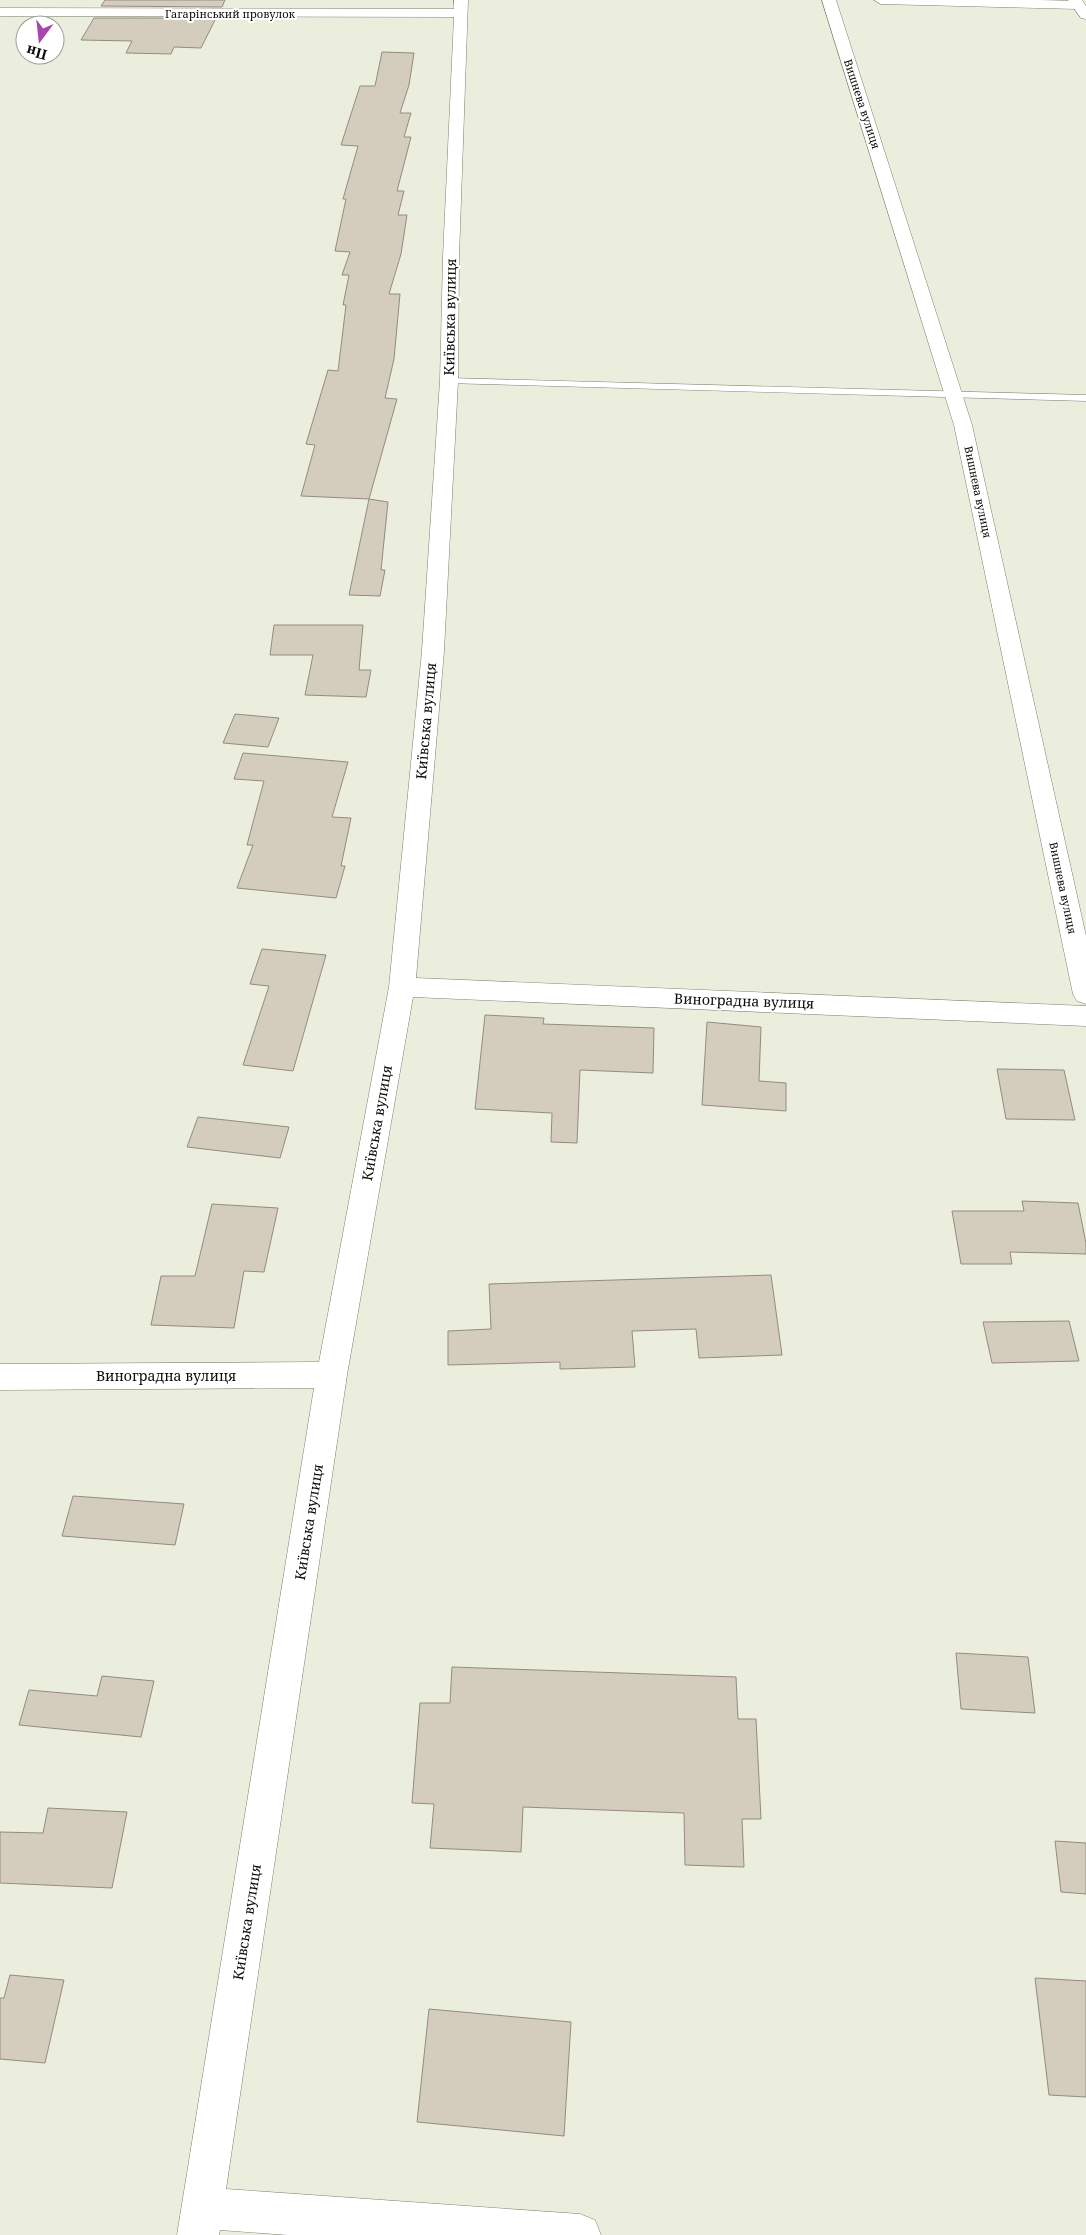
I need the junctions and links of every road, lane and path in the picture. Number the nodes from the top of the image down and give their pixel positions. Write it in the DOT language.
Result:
graph roads {
  1 [pos="829,0"];
  2 [pos="881,0"];
  3 [pos="461,6"];
  4 [pos="1080,7"];
  5 [pos="0,12"];
  6 [pos="449,381"];
  7 [pos="954,395"];
  8 [pos="1086,398"];
  9 [pos="402,987"];
  10 [pos="1086,994"];
  11 [pos="1086,1016"];
  12 [pos="332,1375"];
  13 [pos="0,1378"];
  14 [pos="200,2221"];
  15 [pos="515,2233"];
  16 [pos="580,2235"];
  1 -- 7 [label="street, Вишнева вулиця"];
  2 -- 4 [label="street"];
  3 -- 5 [label="street, Гагарінський провулок"];
  3 -- 6 [label="street, Київська вулиця"];
  6 -- 7 [label="lane"];
  6 -- 9 [label="street, Київська вулиця"];
  7 -- 8 [label="lane"];
  7 -- 10 [label="street, Вишнева вулиця"];
  9 -- 11 [label="street, Виноградна вулиця"];
  9 -- 12 [label="street, Київська вулиця"];
  12 -- 13 [label="street, Виноградна вулиця"];
  12 -- 14 [label="street, Київська вулиця"];
  14 -- 15 [label="street"];
  15 -- 16 [label="street"];
}
